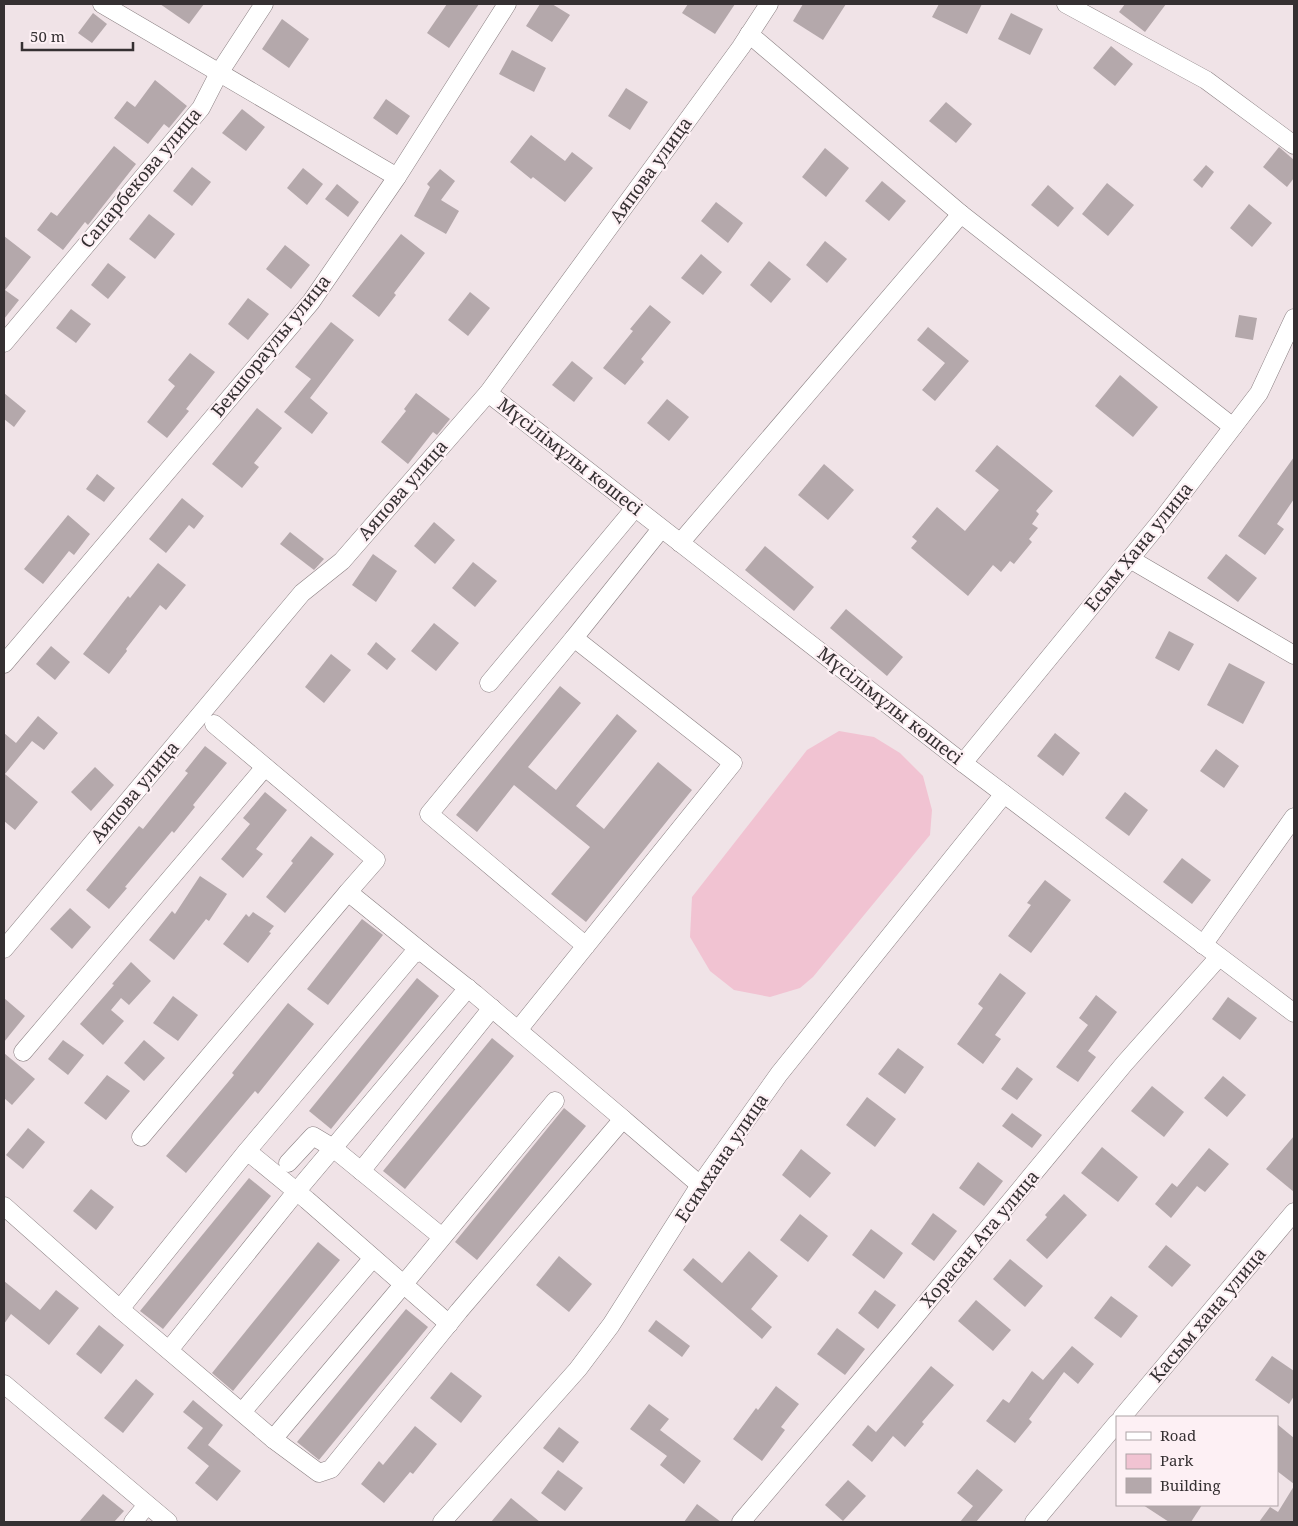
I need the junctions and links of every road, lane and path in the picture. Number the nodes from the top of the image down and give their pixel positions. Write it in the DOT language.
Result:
graph roads {
  1 [pos="102,4"];
  2 [pos="264,4"];
  3 [pos="507,4"];
  4 [pos="769,4"];
  5 [pos="1077,6"];
  6 [pos="749,34"];
  7 [pos="219,73"];
  8 [pos="1294,145"];
  9 [pos="397,176"];
  10 [pos="961,214"];
  11 [pos="1294,318"];
  12 [pos="4,343"];
  13 [pos="488,393"];
  14 [pos="1233,427"];
  15 [pos="634,508"];
  16 [pos="661,529"];
  17 [pos="680,543"];
  18 [pos="1130,559"];
  19 [pos="574,638"];
  20 [pos="1294,655"];
  21 [pos="4,664"];
  22 [pos="489,683"];
  23 [pos="214,724"];
  24 [pos="963,763"];
  25 [pos="265,767"];
  26 [pos="1004,794"];
  27 [pos="1294,817"];
  28 [pos="348,892"];
  29 [pos="1203,945"];
  30 [pos="586,946"];
  31 [pos="4,949"];
  32 [pos="422,952"];
  33 [pos="1220,956"];
  34 [pos="468,988"];
  35 [pos="492,1008"];
  36 [pos="1294,1013"];
  37 [pos="518,1030"];
  38 [pos="23,1052"];
  39 [pos="555,1101"];
  40 [pos="623,1119"];
  41 [pos="141,1137"];
  42 [pos="333,1148"];
  43 [pos="247,1151"];
  44 [pos="288,1163"];
  45 [pos="361,1171"];
  46 [pos="700,1185"];
  47 [pos="296,1192"];
  48 [pos="4,1206"];
  49 [pos="1294,1212"];
  50 [pos="442,1237"];
  51 [pos="373,1258"];
  52 [pos="403,1285"];
  53 [pos="120,1309"];
  54 [pos="448,1324"];
  55 [pos="169,1350"];
  56 [pos="4,1384"];
  57 [pos="242,1412"];
  58 [pos="1123,1416"];
  59 [pos="1116,1424"];
  60 [pos="273,1438"];
  61 [pos="147,1505"];
  62 [pos="133,1522"];
  63 [pos="168,1522"];
  64 [pos="442,1522"];
  65 [pos="741,1522"];
  66 [pos="1034,1522"];
  1 -- 7 [label="street"];
  2 -- 7 [label="street, Сапарбекова улица"];
  3 -- 9 [label="street, Бекшораулы улица"];
  4 -- 6 [label="street, Аяпова улица"];
  5 -- 8 [label="street"];
  6 -- 10 [label="street"];
  6 -- 13 [label="street, Аяпова улица"];
  7 -- 9 [label="street"];
  7 -- 12 [label="street, Сапарбекова улица"];
  9 -- 21 [label="street, Бекшораулы улица"];
  10 -- 14 [label="street"];
  10 -- 17 [label="street"];
  11 -- 14 [label="street, Есым Хана улица"];
  13 -- 15 [label="street, Мүсілімұлы көшесі"];
  13 -- 31 [label="street, Аяпова улица"];
  14 -- 18 [label="street, Есым Хана улица"];
  15 -- 16 [label="street, Мүсілімұлы көшесі"];
  15 -- 22 [label="street"];
  16 -- 17 [label="street, Мүсілімұлы көшесі"];
  16 -- 19 [label="street"];
  17 -- 24 [label="street, Мүсілімұлы көшесі"];
  18 -- 20 [label="street"];
  18 -- 24 [label="street, Есым Хана улица"];
  19 -- 30 [label="street"];
  19 -- 30 [label="street"];
  23 -- 25 [label="street"];
  24 -- 26 [label="street, Мүсілімұлы көшесі"];
  25 -- 28 [label="street"];
  25 -- 38 [label="street"];
  26 -- 29 [label="street, Мүсілімұлы көшесі"];
  26 -- 46 [label="street, Есимхана улица"];
  27 -- 29 [label="street"];
  28 -- 32 [label="street"];
  28 -- 41 [label="street"];
  29 -- 33 [label="street, Мүсілімұлы көшесі"];
  30 -- 37 [label="street"];
  32 -- 34 [label="street"];
  32 -- 43 [label="street"];
  33 -- 36 [label="street, Мүсілімұлы көшесі"];
  33 -- 65 [label="street, Хорасан Ата улица"];
  34 -- 35 [label="street"];
  34 -- 42 [label="street"];
  35 -- 37 [label="street"];
  35 -- 45 [label="street"];
  37 -- 40 [label="street"];
  39 -- 50 [label="street"];
  40 -- 46 [label="street"];
  40 -- 54 [label="street"];
  42 -- 44 [label="street"];
  42 -- 45 [label="street"];
  42 -- 47 [label="street"];
  43 -- 47 [label="street"];
  43 -- 53 [label="street"];
  45 -- 50 [label="street"];
  46 -- 64 [label="street, Есимхана улица"];
  47 -- 51 [label="street"];
  47 -- 55 [label="street"];
  48 -- 53 [label="street"];
  49 -- 58 [label="street, Касым хана улица"];
  50 -- 52 [label="street"];
  51 -- 52 [label="street"];
  51 -- 57 [label="street"];
  52 -- 54 [label="street"];
  52 -- 60 [label="street"];
  53 -- 55 [label="street"];
  54 -- 60 [label="street"];
  55 -- 57 [label="street"];
  56 -- 61 [label="street"];
  57 -- 60 [label="street"];
  59 -- 66 [label="street"];
  61 -- 62 [label="street"];
  61 -- 63 [label="street"];
}
